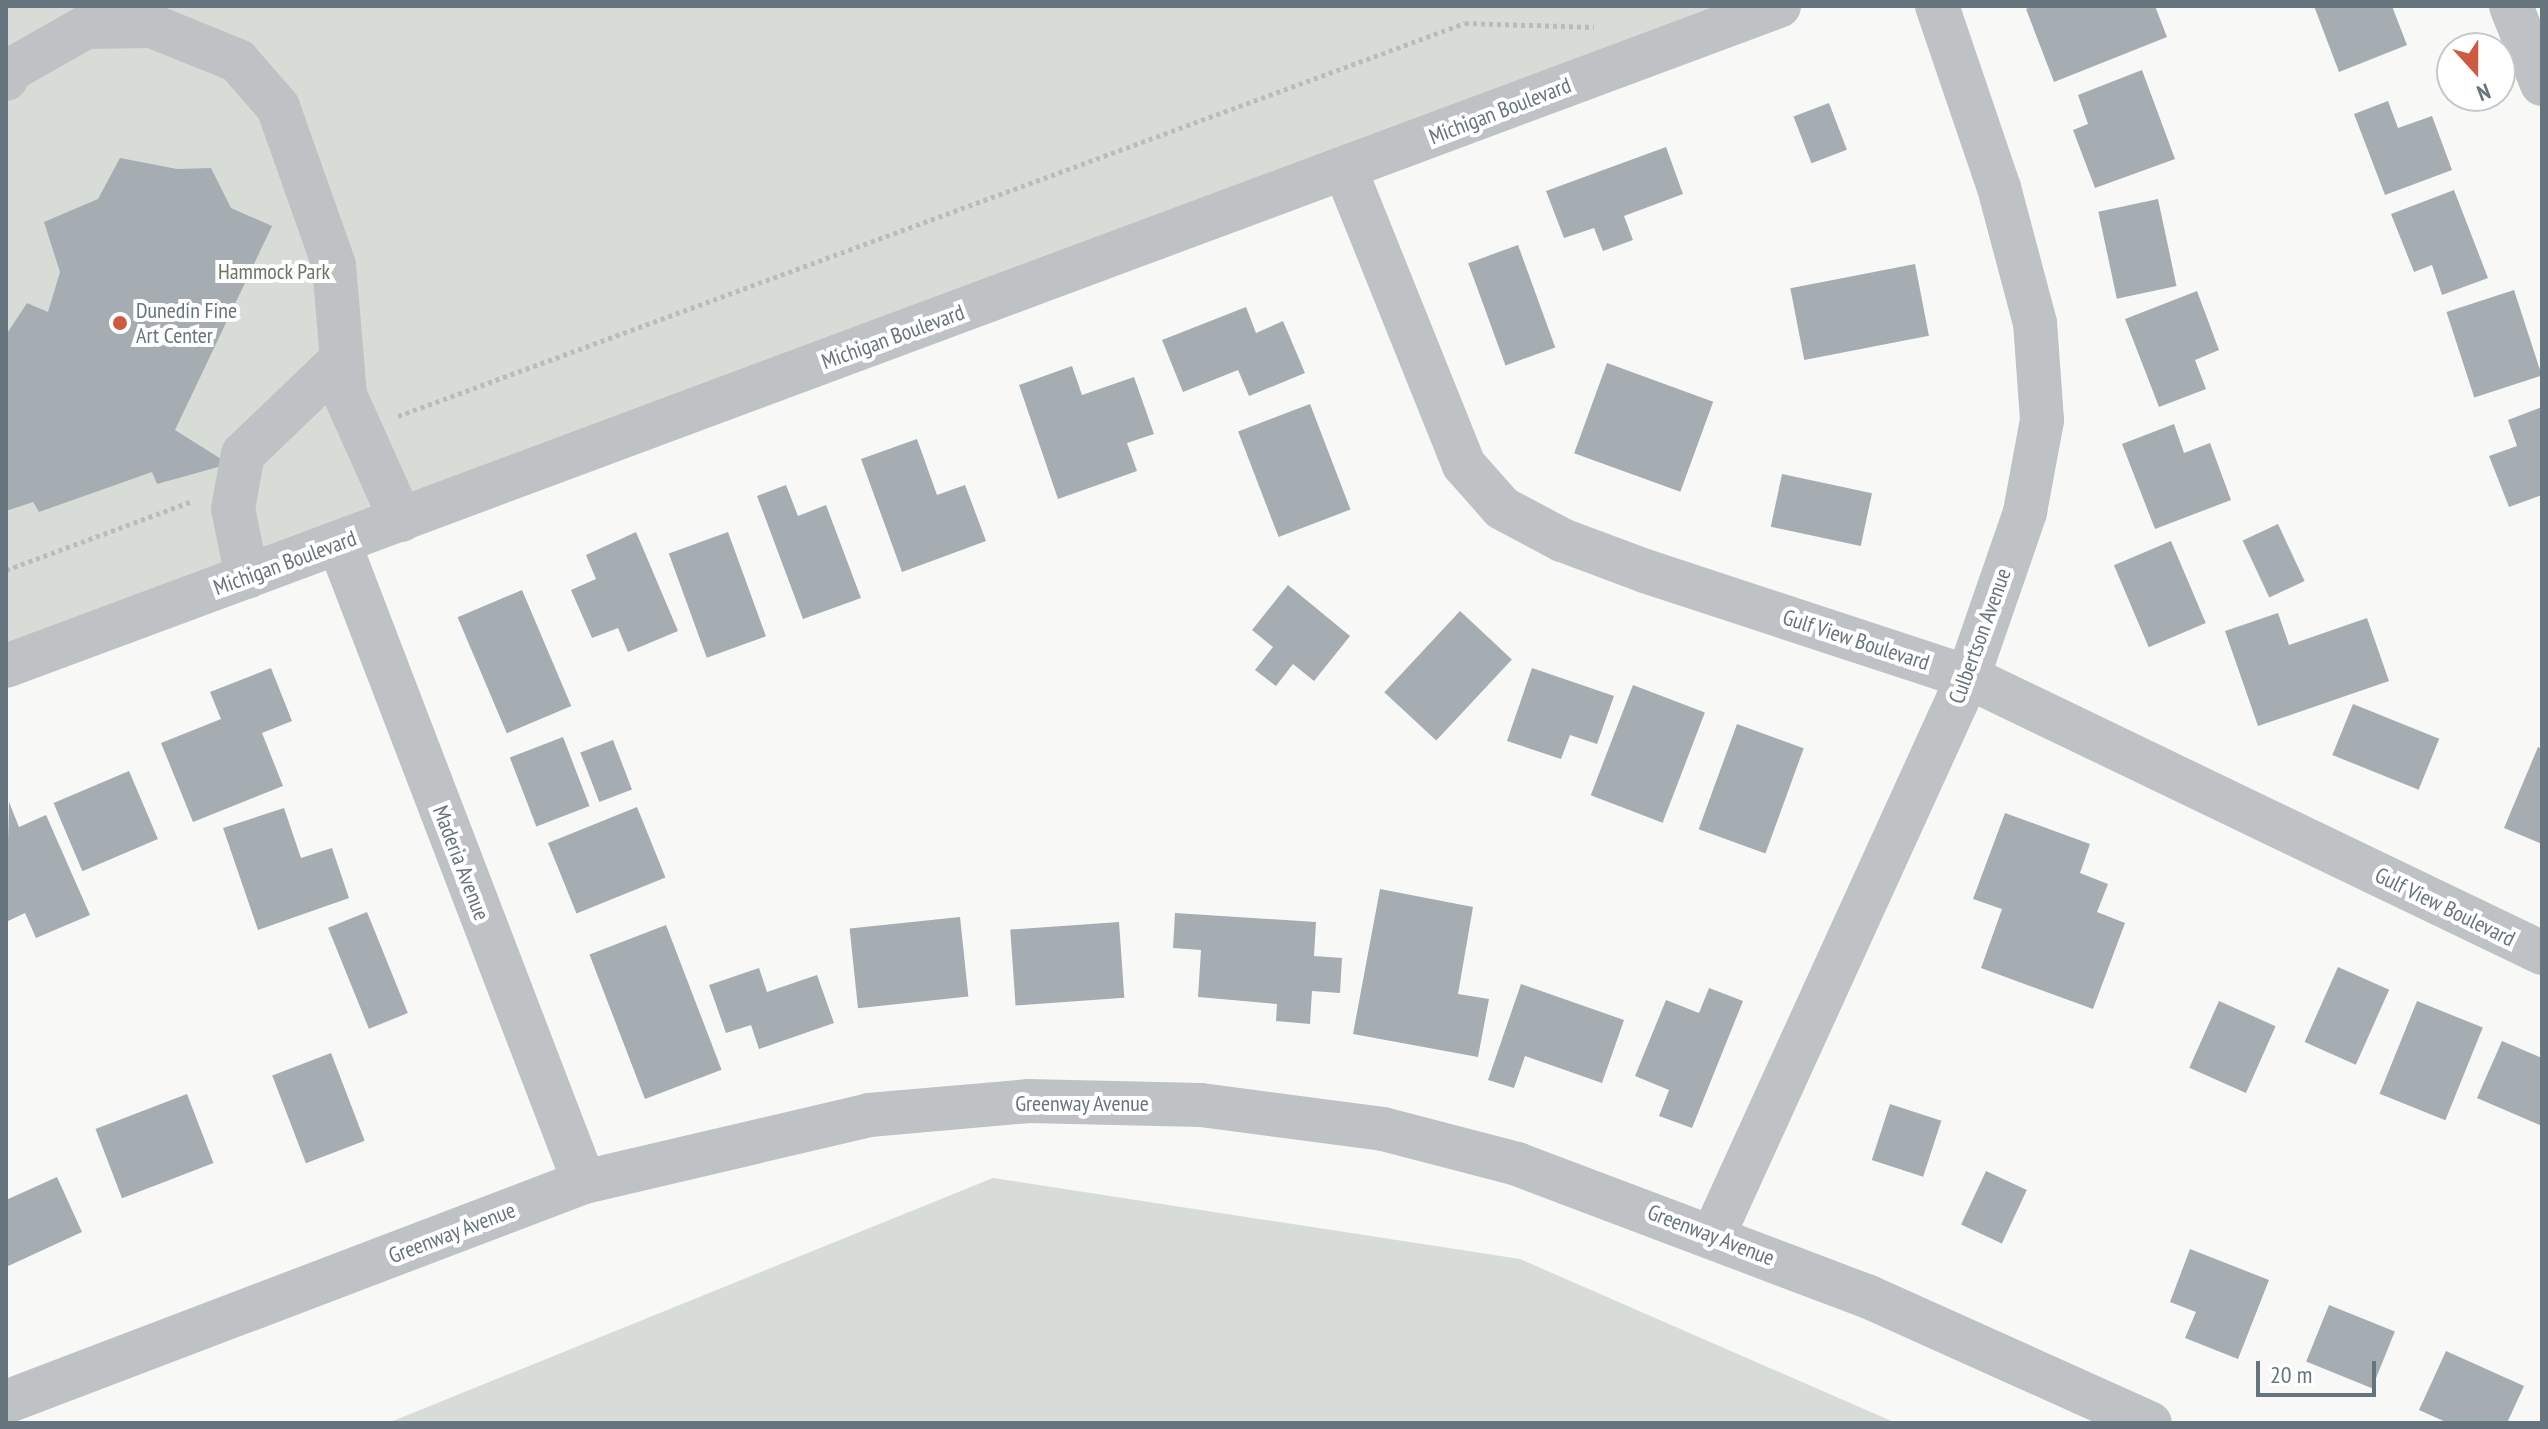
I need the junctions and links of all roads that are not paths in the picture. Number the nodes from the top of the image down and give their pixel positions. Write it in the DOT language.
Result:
graph roads {
  1 [pos="1779,6"];
  2 [pos="1937,6"];
  3 [pos="2511,6"];
  4 [pos="6,79"];
  5 [pos="2542,84"];
  6 [pos="1345,169"];
  7 [pos="342,359"];
  8 [pos="401,520"];
  9 [pos="339,543"];
  10 [pos="247,577"];
  11 [pos="6,666"];
  12 [pos="1968,677"];
  13 [pos="2542,953"];
  14 [pos="584,1182"];
  15 [pos="1714,1234"];
  16 [pos="6,1402"];
  17 [pos="2150,1423"];
  1 -- 6 [label="street, Michigan Boulevard"];
  2 -- 12 [label="street, Culbertson Avenue"];
  3 -- 5 [label="street"];
  4 -- 7 [label="street"];
  6 -- 8 [label="street, Michigan Boulevard"];
  6 -- 12 [label="street, Gulf View Boulevard"];
  7 -- 8 [label="street"];
  7 -- 10 [label="street"];
  8 -- 9 [label="street, Michigan Boulevard"];
  9 -- 10 [label="street, Michigan Boulevard"];
  9 -- 14 [label="street, Maderia Avenue"];
  10 -- 11 [label="street, Michigan Boulevard"];
  12 -- 13 [label="street, Gulf View Boulevard"];
  12 -- 15 [label="street, Culbertson Avenue"];
  14 -- 15 [label="street, Greenway Avenue"];
  14 -- 16 [label="street, Greenway Avenue"];
  15 -- 17 [label="street, Greenway Avenue"];
}
